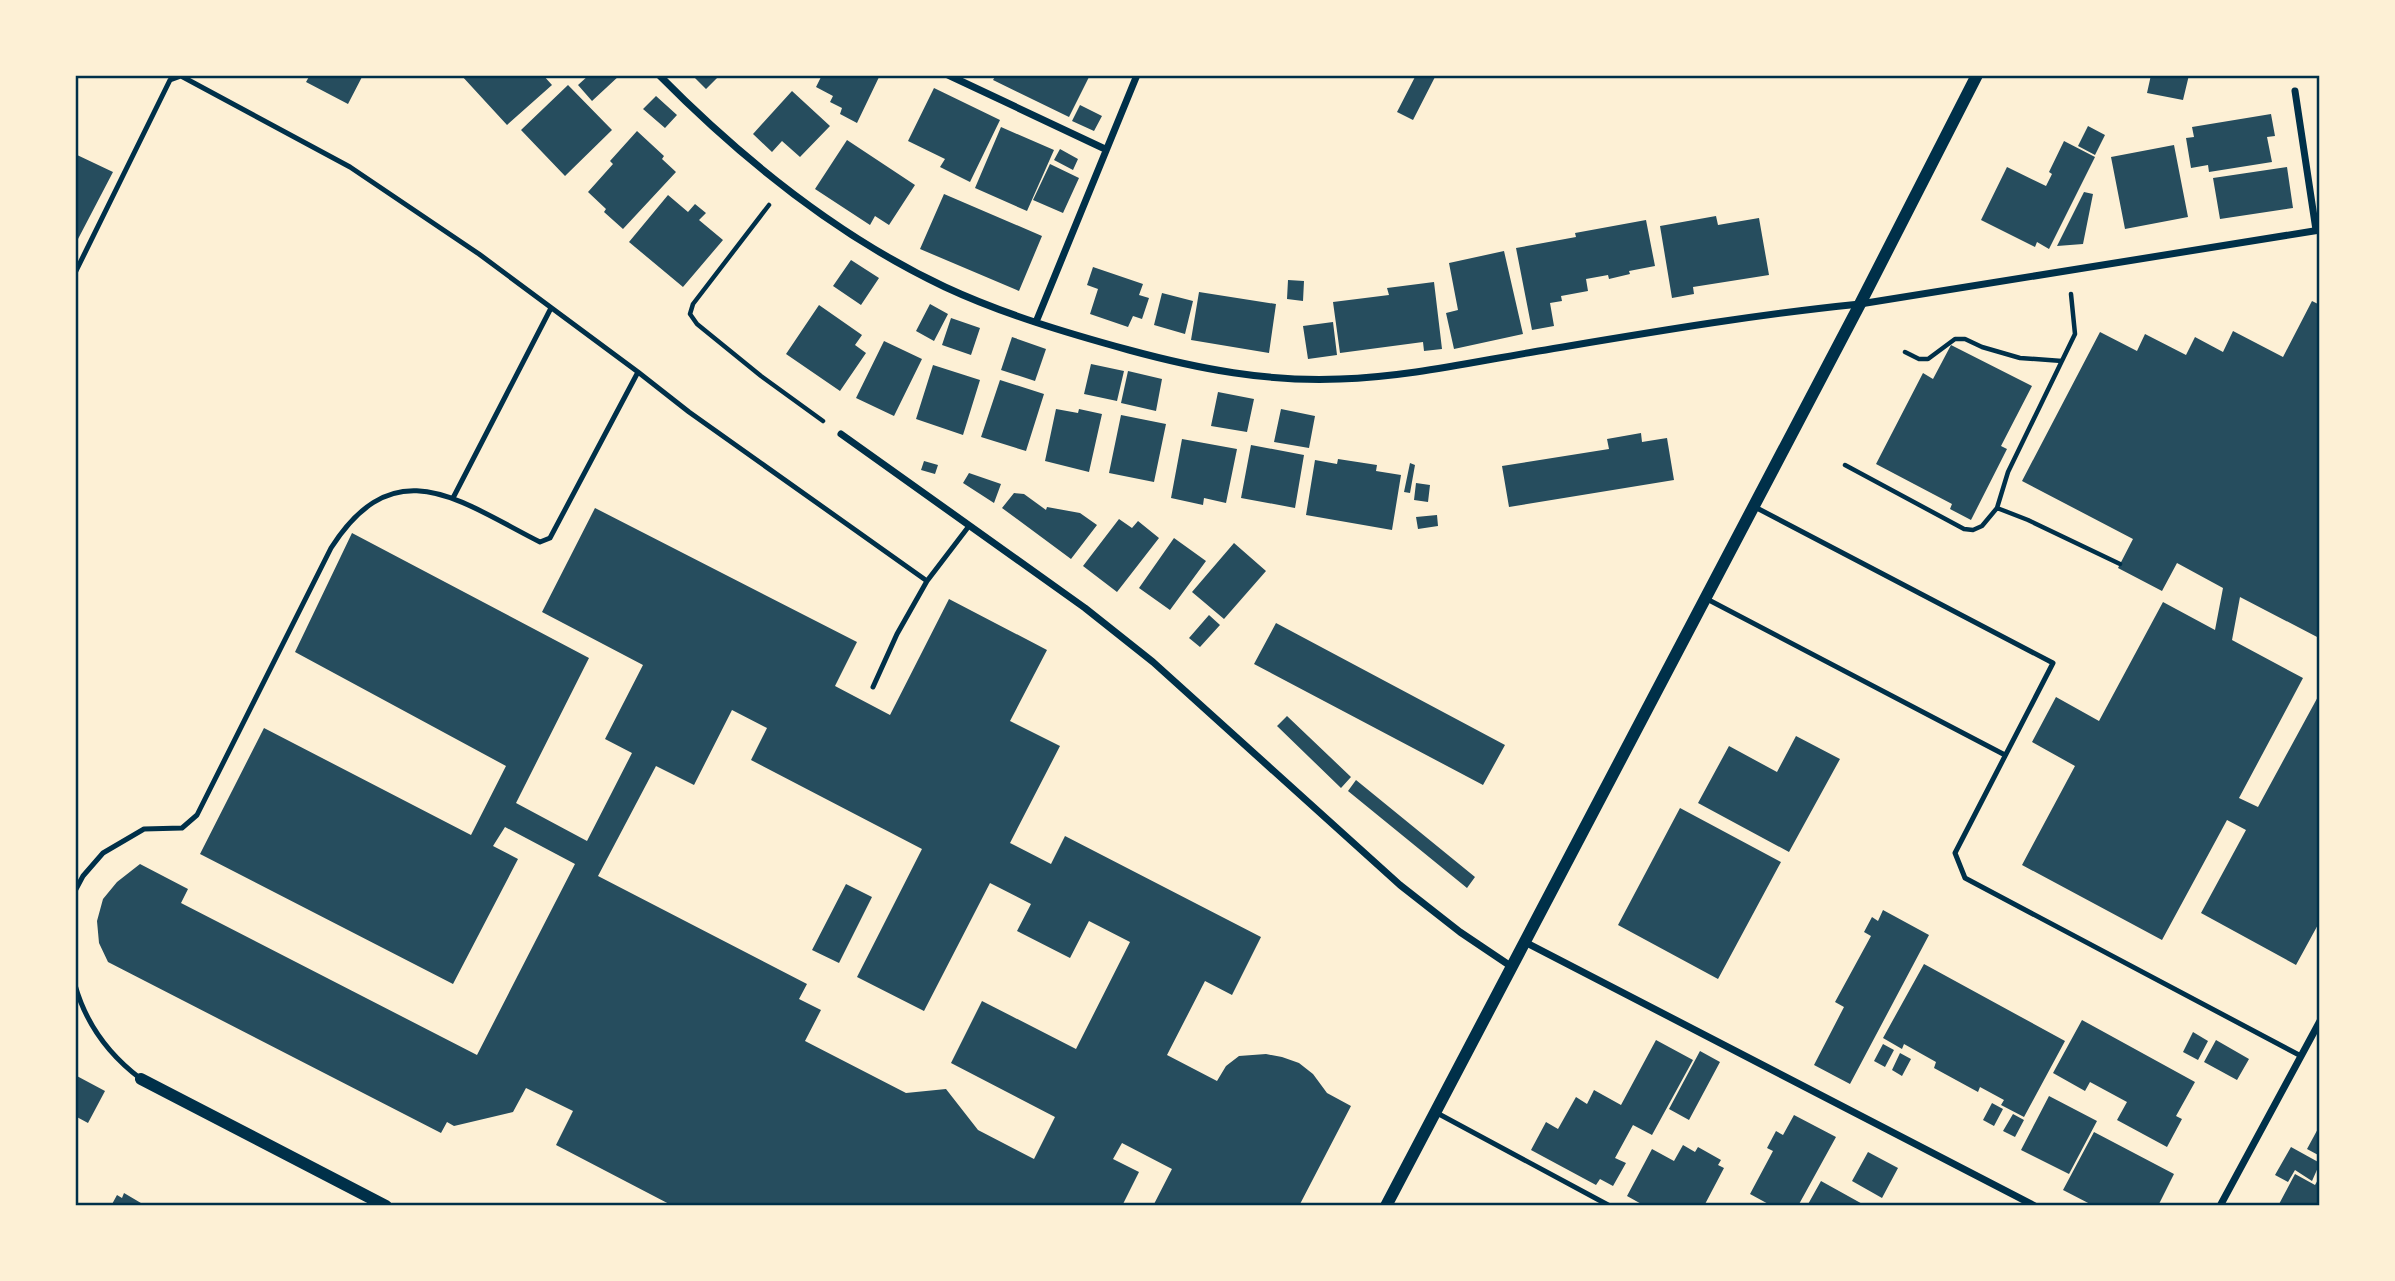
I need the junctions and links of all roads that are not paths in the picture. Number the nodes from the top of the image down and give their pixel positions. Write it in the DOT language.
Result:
graph roads {
  1 [pos="659,75"];
  2 [pos="948,75"];
  3 [pos="1137,75"];
  4 [pos="1976,75"];
  5 [pos="2295,91"];
  6 [pos="1105,149"];
  7 [pos="2318,230"];
  8 [pos="75,273"];
  9 [pos="1860,304"];
  10 [pos="551,308"];
  11 [pos="1036,321"];
  12 [pos="638,372"];
  13 [pos="841,434"];
  14 [pos="453,498"];
  15 [pos="1753,506"];
  16 [pos="969,526"];
  17 [pos="927,581"];
  18 [pos="1705,598"];
  19 [pos="873,687"];
  20 [pos="2005,755"];
  21 [pos="75,872"];
  22 [pos="83,876"];
  23 [pos="75,891"];
  24 [pos="1525,942"];
  25 [pos="1512,967"];
  26 [pos="75,985"];
  27 [pos="2319,1026"];
  28 [pos="2301,1056"];
  29 [pos="141,1079"];
  30 [pos="1435,1112"];
  31 [pos="386,1206"];
  32 [pos="1387,1206"];
  33 [pos="1610,1206"];
  34 [pos="2035,1206"];
  35 [pos="2220,1206"];
  1 -- 11 [label="street"];
  2 -- 6 [label="street"];
  3 -- 6 [label="street"];
  4 -- 9 [label="street"];
  5 -- 7 [label="street"];
  6 -- 11 [label="street"];
  7 -- 9 [label="street"];
  8 -- 10 [label="lane"];
  9 -- 11 [label="street"];
  9 -- 15 [label="street"];
  10 -- 12 [label="lane"];
  10 -- 14 [label="lane"];
  12 -- 14 [label="lane"];
  12 -- 17 [label="lane"];
  13 -- 16 [label="street"];
  14 -- 22 [label="lane"];
  15 -- 18 [label="street"];
  15 -- 20 [label="lane"];
  16 -- 17 [label="lane"];
  16 -- 25 [label="street"];
  17 -- 19 [label="lane"];
  18 -- 20 [label="lane"];
  18 -- 24 [label="street"];
  20 -- 28 [label="lane"];
  21 -- 22 [label="lane"];
  22 -- 23 [label="lane"];
  24 -- 25 [label="street"];
  24 -- 34 [label="street"];
  25 -- 30 [label="street"];
  26 -- 29 [label="lane"];
  27 -- 28 [label="street"];
  28 -- 35 [label="street"];
  29 -- 31 [label="street"];
  30 -- 32 [label="street"];
  30 -- 33 [label="lane"];
}
